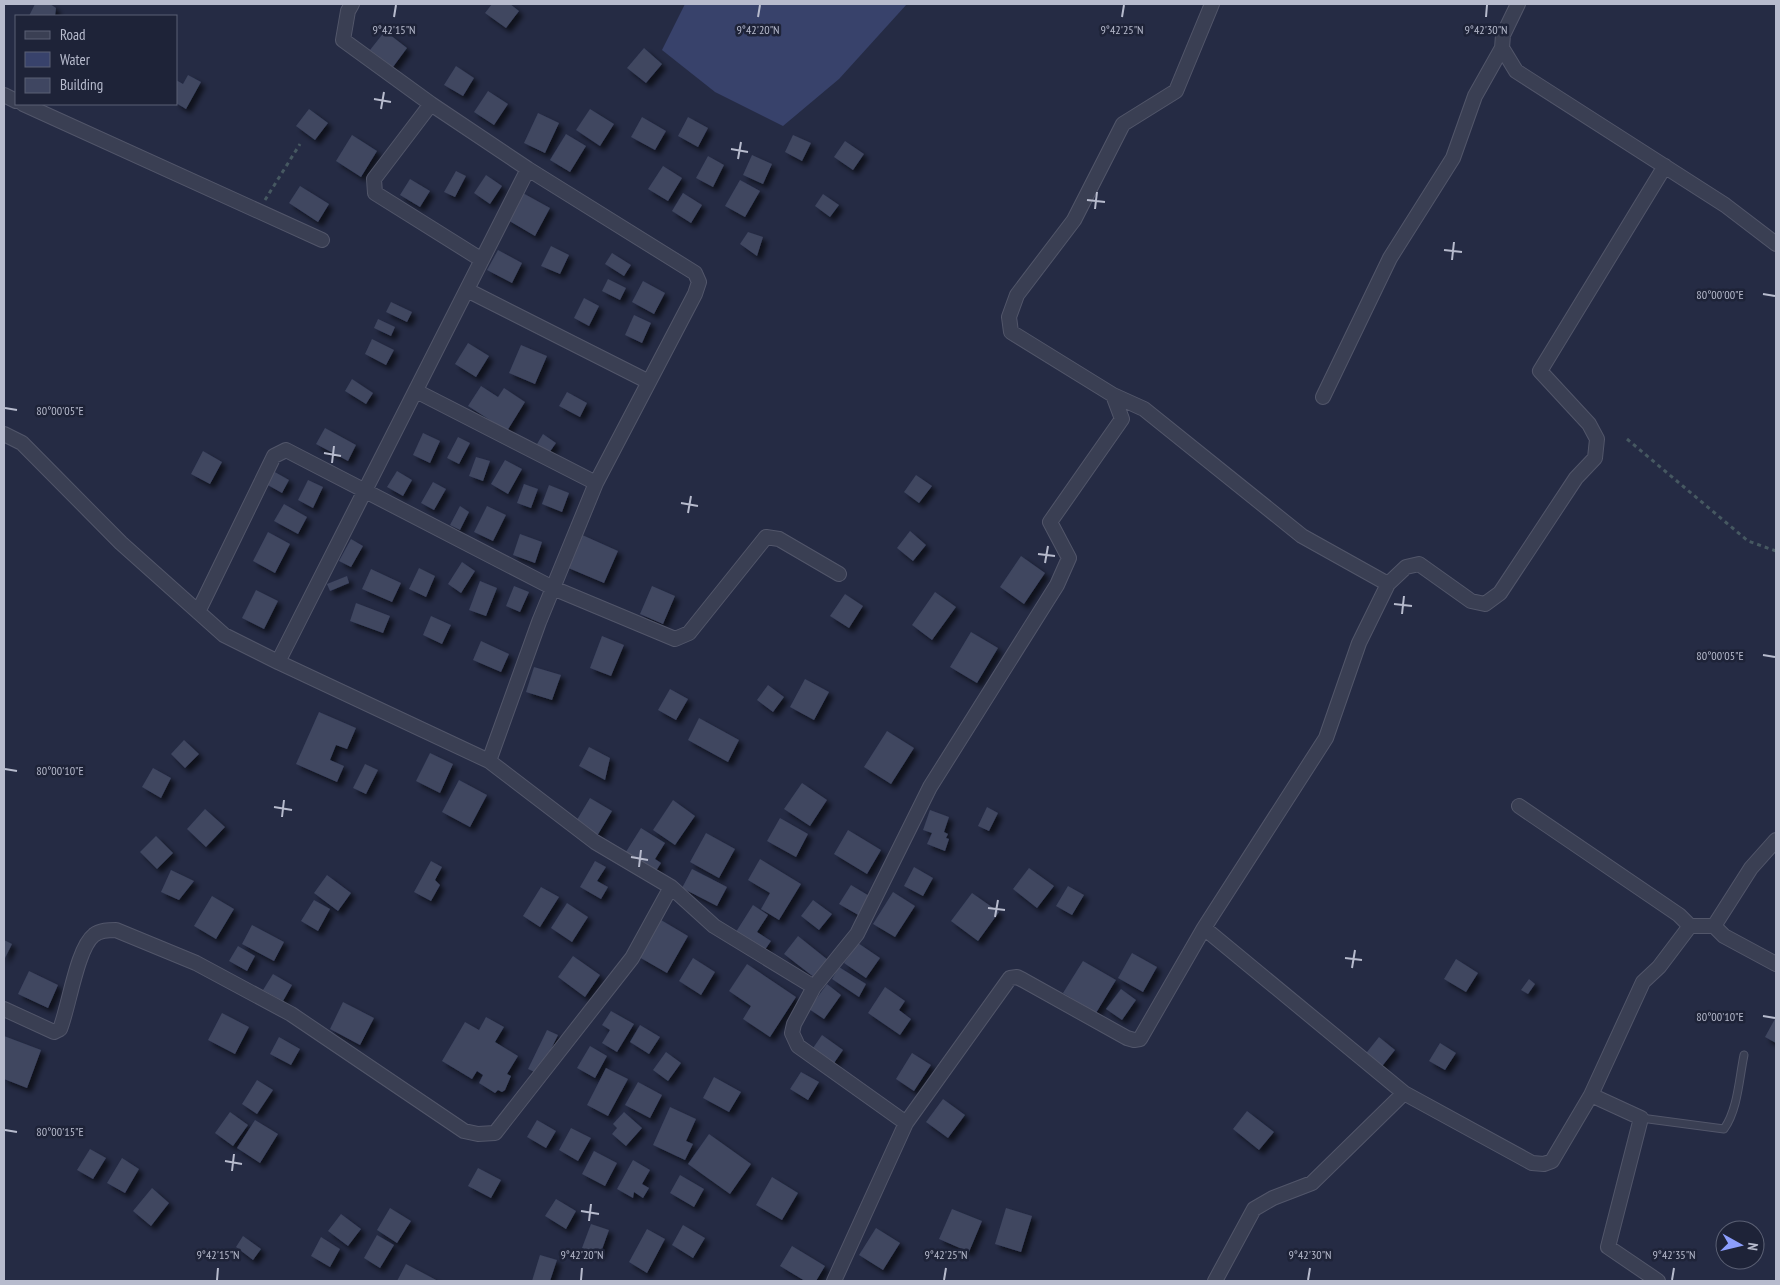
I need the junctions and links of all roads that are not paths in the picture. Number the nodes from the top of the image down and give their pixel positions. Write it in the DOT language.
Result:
graph roads {
  1 [pos="352,4"];
  2 [pos="1212,4"];
  3 [pos="1518,4"];
  4 [pos="1502,48"];
  5 [pos="431,104"];
  6 [pos="25,105"];
  7 [pos="1665,166"];
  8 [pos="528,169"];
  9 [pos="322,240"];
  10 [pos="1776,244"];
  11 [pos="482,260"];
  12 [pos="467,290"];
  13 [pos="649,382"];
  14 [pos="416,391"];
  15 [pos="1113,395"];
  16 [pos="1323,397"];
  17 [pos="4,434"];
  18 [pos="596,483"];
  19 [pos="364,492"];
  20 [pos="839,574"];
  21 [pos="1388,584"];
  22 [pos="553,588"];
  23 [pos="198,612"];
  24 [pos="278,662"];
  25 [pos="489,761"];
  26 [pos="1519,806"];
  27 [pos="1776,840"];
  28 [pos="671,887"];
  29 [pos="1690,926"];
  30 [pos="1714,926"];
  31 [pos="1204,928"];
  32 [pos="1776,964"];
  33 [pos="814,987"];
  34 [pos="4,1009"];
  35 [pos="1744,1056"];
  36 [pos="1404,1093"];
  37 [pos="1591,1095"];
  38 [pos="1641,1118"];
  39 [pos="906,1123"];
  40 [pos="834,1281"];
  41 [pos="1215,1281"];
  42 [pos="1658,1281"];
  1 -- 5 [label="street"];
  2 -- 15 [label="street"];
  3 -- 4 [label="street"];
  4 -- 7 [label="street"];
  4 -- 16 [label="street"];
  5 -- 8 [label="street"];
  5 -- 11 [label="street"];
  6 -- 9 [label="street"];
  7 -- 10 [label="street"];
  7 -- 21 [label="street"];
  8 -- 11 [label="street"];
  8 -- 13 [label="street"];
  11 -- 12 [label="street"];
  12 -- 13 [label="street"];
  12 -- 14 [label="street"];
  13 -- 18 [label="street"];
  14 -- 18 [label="street"];
  14 -- 19 [label="street"];
  15 -- 21 [label="street"];
  15 -- 33 [label="street"];
  17 -- 23 [label="street"];
  18 -- 22 [label="street"];
  19 -- 22 [label="street"];
  19 -- 23 [label="street"];
  19 -- 24 [label="street"];
  20 -- 22 [label="street"];
  21 -- 31 [label="street"];
  22 -- 25 [label="street"];
  23 -- 24 [label="street"];
  24 -- 25 [label="street"];
  25 -- 28 [label="street"];
  26 -- 29 [label="street"];
  27 -- 30 [label="street"];
  28 -- 33 [label="street"];
  28 -- 34 [label="street"];
  29 -- 30 [label="street"];
  29 -- 37 [label="street"];
  30 -- 32 [label="street"];
  31 -- 36 [label="street"];
  31 -- 39 [label="street"];
  33 -- 39 [label="street"];
  35 -- 38 [label="lane"];
  36 -- 37 [label="street"];
  36 -- 41 [label="street"];
  37 -- 38 [label="street"];
  38 -- 42 [label="street"];
  39 -- 40 [label="street"];
}
